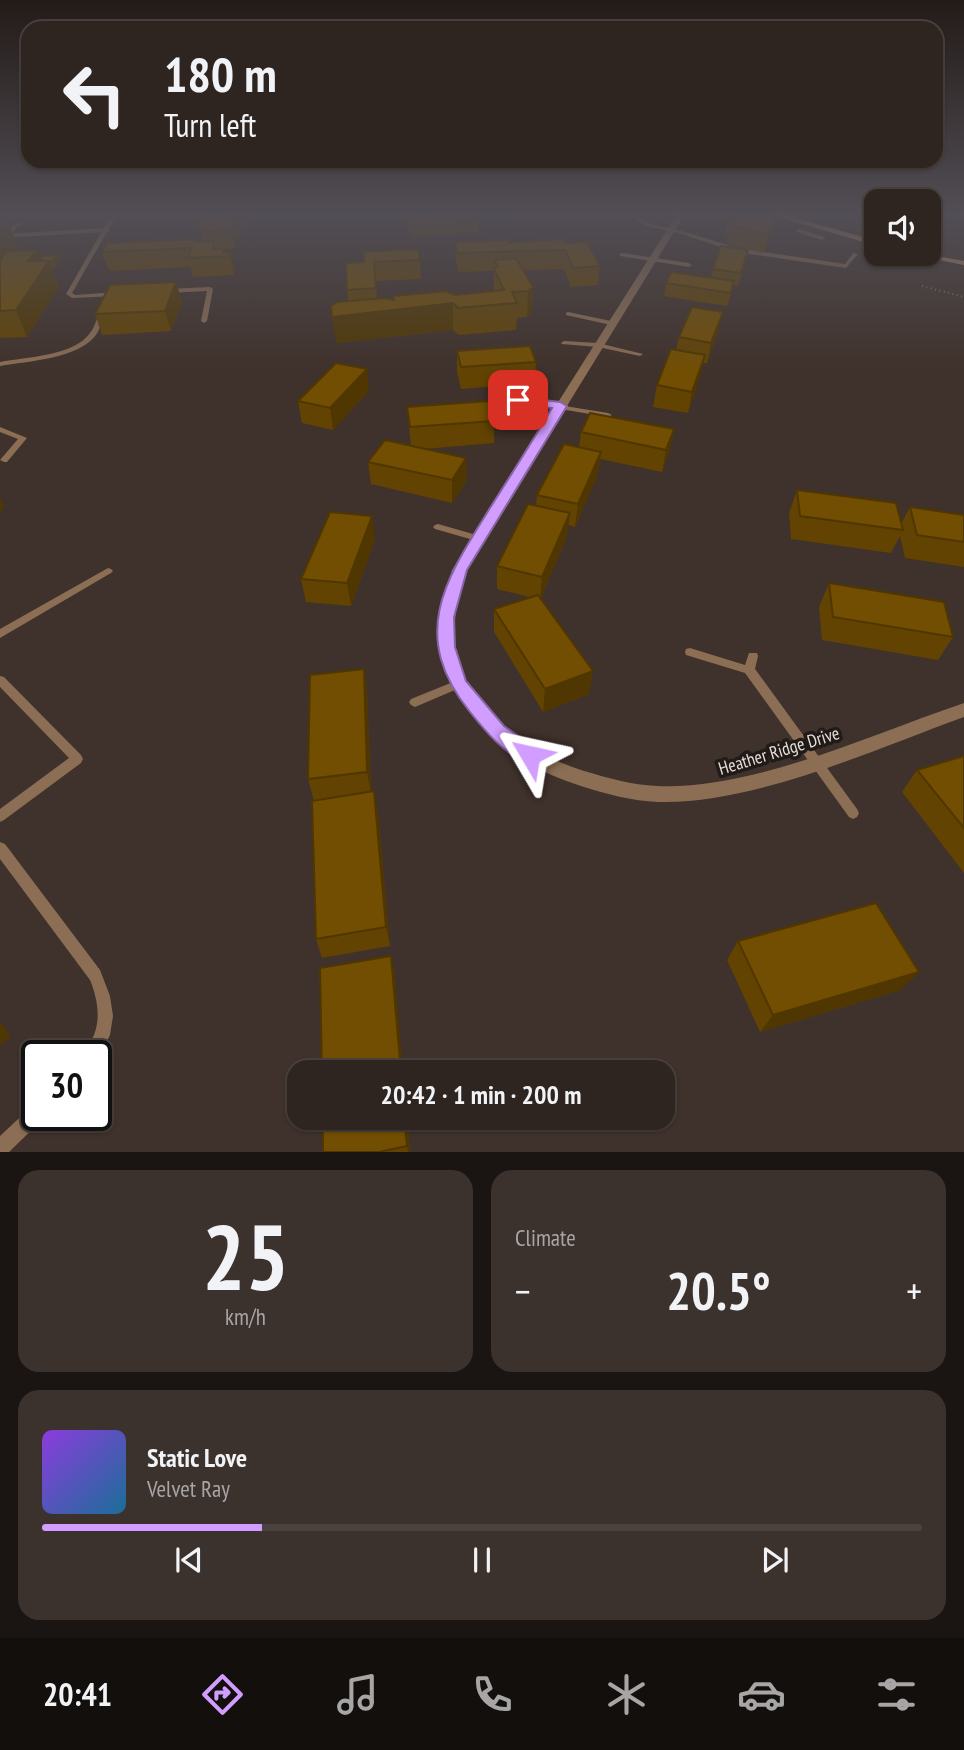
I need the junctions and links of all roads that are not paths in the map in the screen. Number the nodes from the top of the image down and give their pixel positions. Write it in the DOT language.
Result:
graph roads {
  1 [pos="84,268"];
  2 [pos="646,268"];
  3 [pos="161,292"];
  4 [pos="123,293"];
  5 [pos="108,302"];
  6 [pos="568,314"];
  7 [pos="204,321"];
  8 [pos="611,323"];
  9 [pos="564,344"];
  10 [pos="598,345"];
  11 [pos="640,354"];
  12 [pos="0,364"];
  13 [pos="518,400"];
  14 [pos="560,406"];
  15 [pos="608,415"];
  16 [pos="0,429"];
  17 [pos="5,460"];
  18 [pos="438,527"];
  19 [pos="477,537"];
  20 [pos="108,571"];
  21 [pos="0,634"];
  22 [pos="690,652"];
  23 [pos="752,656"];
  24 [pos="749,670"];
  25 [pos="0,680"];
  26 [pos="458,684"];
  27 [pos="415,702"];
  28 [pos="964,710"];
  29 [pos="814,762"];
  30 [pos="853,813"];
  31 [pos="0,817"];
  32 [pos="0,848"];
  33 [pos="102,1040"];
  34 [pos="21,1128"];
  35 [pos="0,1148"];
  1 -- 5 [label="lane"];
  2 -- 8 [label="street, Heather Ridge Drive"];
  3 -- 7 [label="lane"];
  4 -- 5 [label="lane"];
  5 -- 12 [label="lane"];
  6 -- 8 [label="lane"];
  8 -- 10 [label="street, Heather Ridge Drive"];
  9 -- 10 [label="lane"];
  10 -- 11 [label="lane"];
  10 -- 14 [label="street, Heather Ridge Drive"];
  13 -- 14 [label="lane"];
  14 -- 15 [label="lane"];
  14 -- 19 [label="street, Heather Ridge Drive"];
  16 -- 17 [label="lane"];
  18 -- 19 [label="lane"];
  19 -- 26 [label="street, Heather Ridge Drive"];
  20 -- 21 [label="lane"];
  22 -- 24 [label="lane"];
  23 -- 24 [label="lane"];
  24 -- 29 [label="lane"];
  25 -- 31 [label="lane"];
  26 -- 27 [label="lane"];
  26 -- 29 [label="street, Heather Ridge Drive"];
  28 -- 29 [label="street, Heather Ridge Drive"];
  29 -- 30 [label="lane"];
  32 -- 33 [label="lane"];
  34 -- 35 [label="lane"];
}
